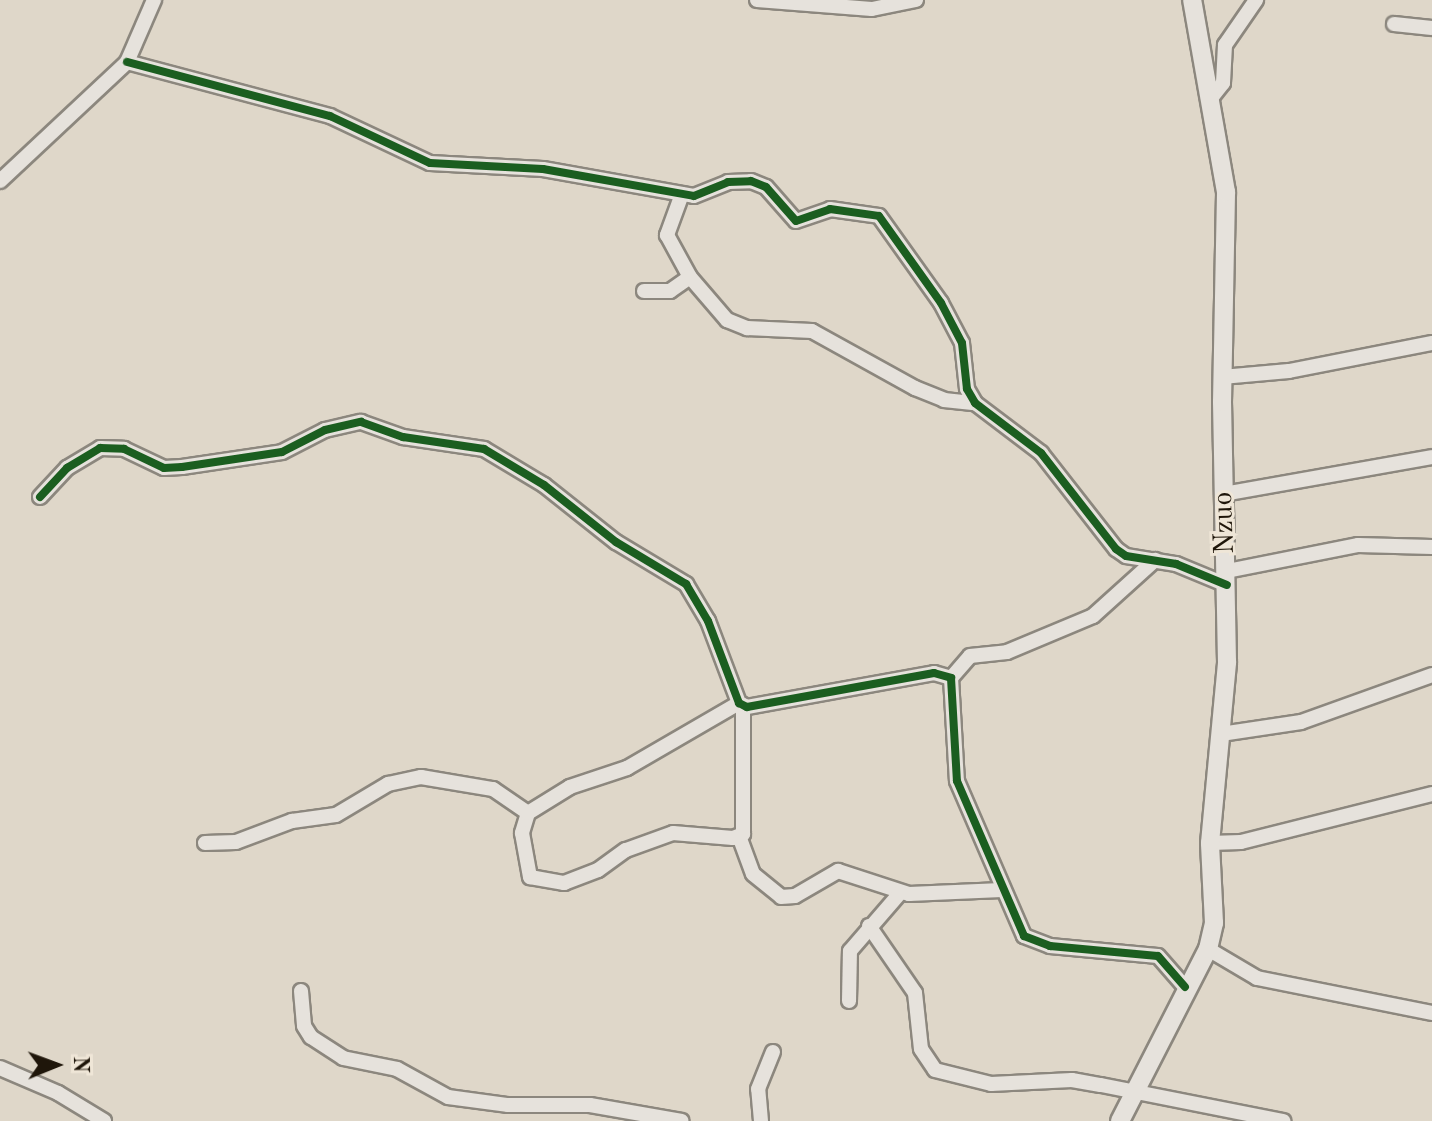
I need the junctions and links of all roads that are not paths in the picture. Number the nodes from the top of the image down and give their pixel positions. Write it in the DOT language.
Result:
graph roads {
  1 [pos="154,0"];
  2 [pos="757,0"];
  3 [pos="916,0"];
  4 [pos="1192,0"];
  5 [pos="1256,0"];
  6 [pos="1394,24"];
  7 [pos="1432,28"];
  8 [pos="127,62"];
  9 [pos="1212,97"];
  10 [pos="0,181"];
  11 [pos="682,194"];
  12 [pos="690,277"];
  13 [pos="644,291"];
  14 [pos="1432,343"];
  15 [pos="1222,377"];
  16 [pos="975,403"];
  17 [pos="1432,457"];
  18 [pos="1224,494"];
  19 [pos="40,497"];
  20 [pos="1432,547"];
  21 [pos="1155,560"];
  22 [pos="1227,578"];
  23 [pos="1432,675"];
  24 [pos="951,678"];
  25 [pos="741,704"];
  26 [pos="1221,734"];
  27 [pos="1432,794"];
  28 [pos="528,813"];
  29 [pos="739,836"];
  30 [pos="205,843"];
  31 [pos="1210,843"];
  32 [pos="1002,890"];
  33 [pos="900,893"];
  34 [pos="869,926"];
  35 [pos="1208,949"];
  36 [pos="1185,987"];
  37 [pos="301,991"];
  38 [pos="849,1001"];
  39 [pos="1432,1013"];
  40 [pos="773,1052"];
  41 [pos="0,1068"];
  42 [pos="1131,1093"];
  43 [pos="104,1121"];
  44 [pos="682,1121"];
  45 [pos="761,1121"];
  46 [pos="1120,1121"];
  47 [pos="1283,1121"];
  1 -- 8 [label="street"];
  2 -- 3 [label="street"];
  4 -- 9 [label="street, Nzuo"];
  5 -- 9 [label="street"];
  6 -- 7 [label="street"];
  8 -- 10 [label="street"];
  8 -- 11 [label="street"];
  9 -- 15 [label="street, Nzuo"];
  11 -- 12 [label="street"];
  11 -- 16 [label="street"];
  12 -- 13 [label="street"];
  12 -- 16 [label="street"];
  14 -- 15 [label="street"];
  15 -- 18 [label="street, Nzuo"];
  16 -- 21 [label="street"];
  17 -- 18 [label="street"];
  18 -- 22 [label="street, Nzuo"];
  19 -- 25 [label="street"];
  20 -- 22 [label="street"];
  21 -- 22 [label="street"];
  21 -- 24 [label="street"];
  22 -- 26 [label="street, Nzuo"];
  23 -- 26 [label="street"];
  24 -- 25 [label="street"];
  24 -- 32 [label="street"];
  25 -- 28 [label="street"];
  25 -- 29 [label="street"];
  26 -- 31 [label="street, Nzuo"];
  27 -- 31 [label="street"];
  28 -- 29 [label="street"];
  28 -- 30 [label="street"];
  29 -- 33 [label="street"];
  31 -- 35 [label="street, Nzuo"];
  32 -- 33 [label="street"];
  32 -- 36 [label="street"];
  33 -- 34 [label="street"];
  34 -- 38 [label="street"];
  34 -- 42 [label="street"];
  35 -- 36 [label="street, Nzuo"];
  35 -- 39 [label="street"];
  36 -- 42 [label="street, Nzuo"];
  37 -- 44 [label="street"];
  40 -- 45 [label="street"];
  41 -- 43 [label="street"];
  42 -- 46 [label="street, Nzuo"];
  42 -- 47 [label="street"];
}
